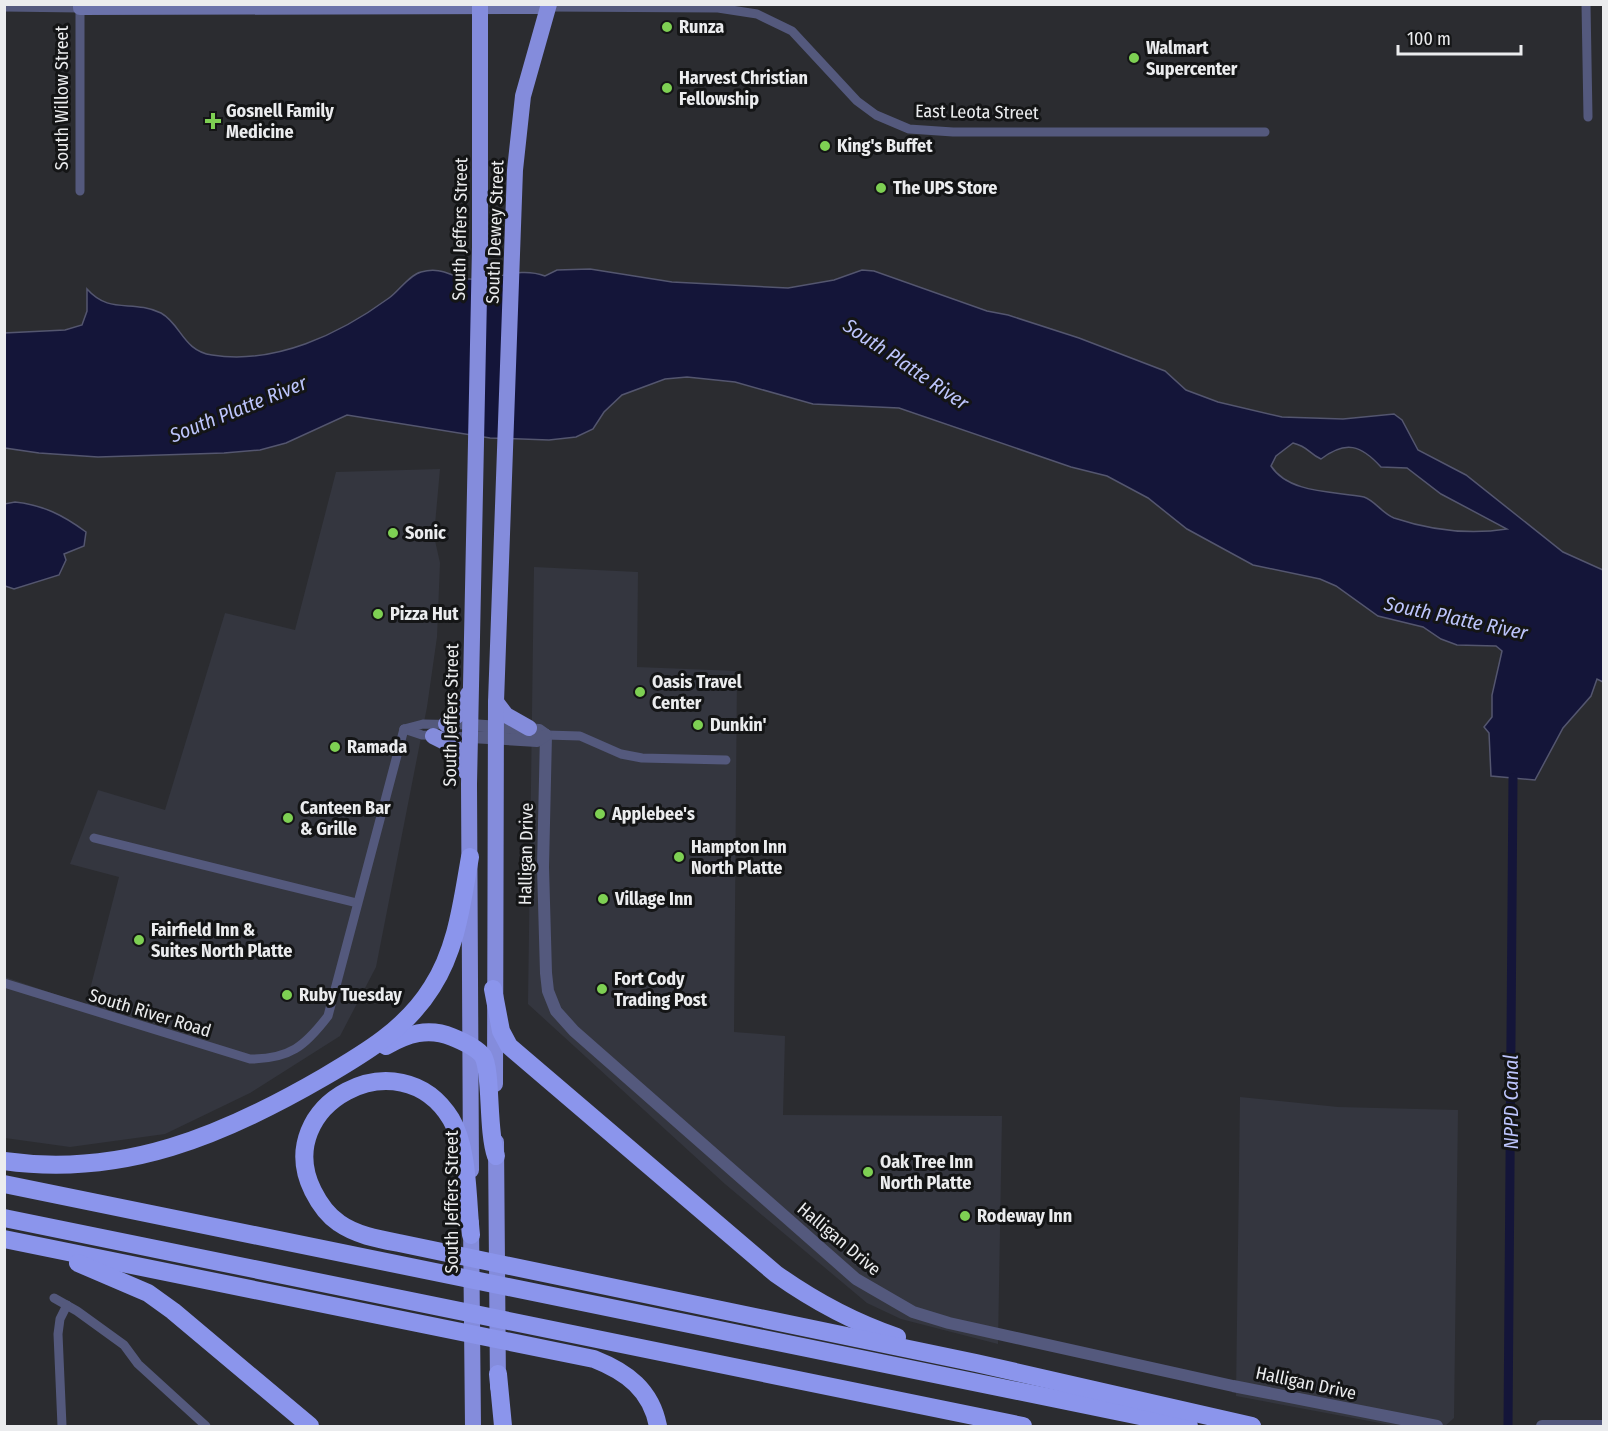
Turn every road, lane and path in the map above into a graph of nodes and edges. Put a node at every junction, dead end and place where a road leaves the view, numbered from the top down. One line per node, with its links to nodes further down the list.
1 (1586, 4): 6 (street)
2 (80, 6): 3 (main road, East Leota Street); 5 (street); 8 (street, South Willow Street)
3 (480, 6): 4 (main road, East Leota Street); 9 (highway, South Jeffers Street)
4 (549, 6): 7 (street, East Leota Street); 10 (highway, South Dewey Street)
5 (4, 7)
6 (1588, 117)
7 (1265, 132)
8 (80, 192)
9 (472, 678): 11 (highway); 14 (highway, South Jeffers Street)
10 (496, 702): 12 (highway); 15 (highway)
11 (446, 724): 13 (street); 14 (street)
12 (529, 728): 15 (street); 16 (street)
13 (404, 729): 17 (street); 22 (street)
14 (471, 731): 15 (street); 17 (street); 19 (highway, South Jeffers Street)
15 (496, 734): 16 (street); 24 (highway)
16 (546, 735): 18 (street); 47 (street, Halligan Drive)
17 (433, 736): 19 (highway)
18 (726, 760)
19 (469, 783): 21 (highway, South Jeffers Street)
20 (94, 838): 22 (street)
21 (470, 857): 25 (highway, South Jeffers Street); 26 (highway)
22 (357, 903): 23 (street, South River Road)
23 (4, 983)
24 (494, 989): 27 (highway); 35 (highway)
25 (470, 1046): 26 (highway); 27 (highway); 31 (highway, South Jeffers Street)
26 (291, 1096): 28 (highway)
27 (496, 1156): 36 (highway)
28 (4, 1161)
29 (4, 1184): 45 (highway)
30 (4, 1218): 44 (highway)
31 (471, 1235): 35 (highway); 40 (highway, South Jeffers Street)
32 (4, 1240): 39 (highway); 43 (highway)
33 (54, 1298): 34 (street)
34 (67, 1305): 37 (street); 38 (street)
35 (976, 1363): 46 (highway)
36 (498, 1374): 41 (highway); 42 (highway)
37 (62, 1426)
38 (206, 1426)
39 (310, 1426)
40 (473, 1426)
41 (498, 1426)
42 (503, 1426)
43 (658, 1426)
44 (1023, 1426)
45 (1188, 1426)
46 (1252, 1426)
47 (1437, 1426)
48 (1542, 1426): 49 (street)
49 (1604, 1426)

